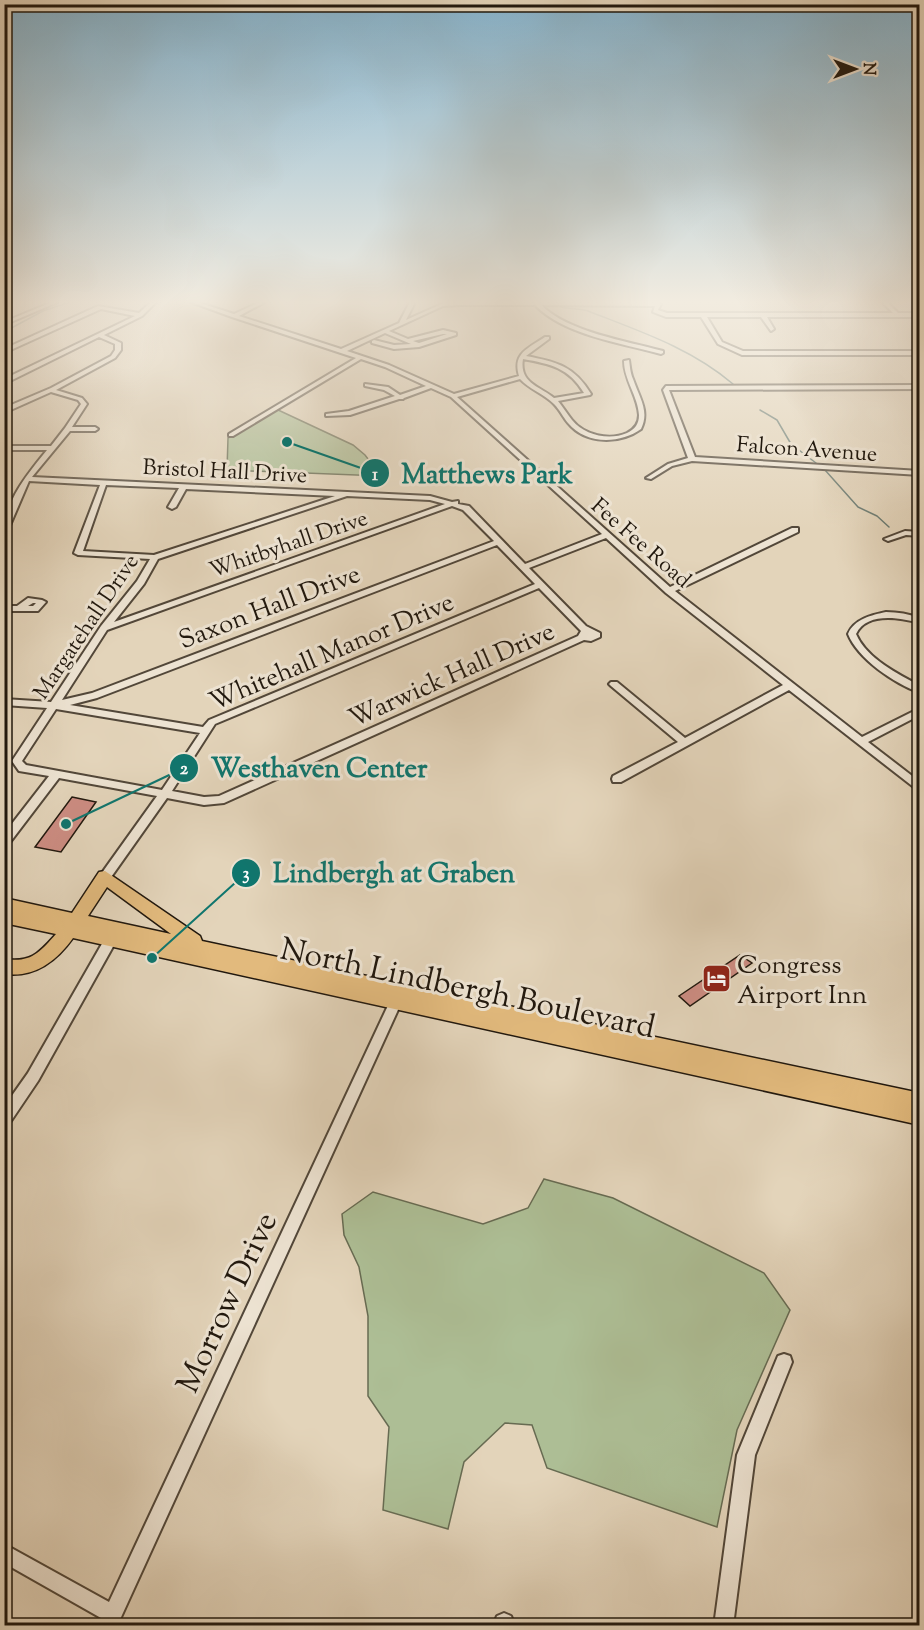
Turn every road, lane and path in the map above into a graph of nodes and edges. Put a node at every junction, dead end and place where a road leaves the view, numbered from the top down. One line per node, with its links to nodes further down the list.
1 (73, 378): 10 (street)
2 (326, 378): 18 (street)
3 (413, 378): 8 (street, Fee Fee Road)
4 (522, 378): 11 (street); 13 (street)
5 (577, 378): 13 (street)
6 (629, 378): 13 (street)
7 (367, 385): 12 (street)
8 (433, 386): 11 (street, Fee Fee Road); 12 (street)
9 (920, 387): 21 (street)
10 (50, 390): 14 (street); 16 (street)
11 (455, 397): 37 (street, Fee Fee Road)
12 (401, 398): 15 (street)
13 (554, 400)
14 (4, 411)
15 (328, 416)
16 (68, 429): 17 (street); 20 (street)
17 (95, 429)
18 (231, 435)
19 (4, 448): 20 (street)
20 (52, 448): 23 (street)
21 (692, 459): 22 (street, Falcon Avenue); 24 (street)
22 (920, 473)
23 (27, 478): 25 (street, Bristol Hall Drive); 34 (street)
24 (650, 478)
25 (104, 482): 26 (street, Bristol Hall Drive); 40 (street)
26 (184, 486): 27 (street, Bristol Hall Drive); 31 (street)
27 (314, 492): 28 (street, Bristol Hall Drive); 32 (street)
28 (347, 494): 29 (street, Bristol Hall Drive); 32 (street, Margatehall Drive)
29 (430, 498): 30 (street, Bristol Hall Drive); 33 (street)
30 (455, 503): 33 (street, Whitbyhall Drive); 39 (street, Bristol Hall Drive)
31 (172, 507)
32 (307, 508): 40 (street, Margatehall Drive)
33 (424, 514): 47 (street, Whitbyhall Drive)
34 (4, 530)
35 (795, 530): 43 (street)
36 (920, 534): 38 (street)
37 (606, 535): 41 (street); 43 (street, Fee Fee Road)
38 (888, 539)
39 (497, 542): 41 (street, Bristol Hall Drive); 55 (street, Saxon Hall Drive)
40 (155, 557): 46 (street, Margatehall Drive)
41 (523, 568): 42 (street, Bristol Hall Drive)
42 (539, 585): 50 (street, Bristol Hall Drive); 57 (street, Whitehall Manor Drive)
43 (669, 591): 52 (street, Fee Fee Road)
44 (4, 608): 45 (street)
45 (20, 608)
46 (118, 608): 47 (street); 49 (street, Margatehall Drive)
47 (132, 618): 49 (street, Whitbyhall Drive)
48 (920, 621): 53 (street)
49 (104, 628): 55 (street, Margatehall Drive)
50 (584, 633): 64 (street, Warwick Hall Drive)
51 (614, 684): 58 (street)
52 (789, 686): 58 (street); 59 (street, Fee Fee Road)
53 (920, 690)
54 (4, 702): 55 (street)
55 (54, 705): 57 (street); 60 (street, Margatehall Drive)
56 (920, 711): 59 (street)
57 (205, 731): 64 (street, Whitehall Manor Drive)
58 (684, 742): 62 (street)
59 (861, 742): 63 (street, Fee Fee Road)
60 (17, 764): 61 (street, Warwick Hall Drive)
61 (56, 774): 64 (street, Warwick Hall Drive); 65 (street)
62 (617, 779)
63 (920, 788)
64 (164, 795): 66 (street, Whitehall Manor Drive)
65 (4, 842)
66 (105, 877): 69 (highway); 71 (highway)
67 (4, 905): 69 (highway, North Lindbergh Boulevard)
68 (4, 916): 69 (highway, North Lindbergh Boulevard)
69 (71, 925): 70 (highway, North Lindbergh Boulevard); 71 (highway, North Lindbergh Boulevard); 72 (highway)
70 (111, 939): 73 (highway, North Lindbergh Boulevard); 75 (street)
71 (206, 948): 74 (highway, North Lindbergh Boulevard)
72 (4, 966)
73 (396, 1001): 76 (highway, North Lindbergh Boulevard); 79 (street, Morrow Drive)
74 (920, 1103)
75 (7, 1113)
76 (920, 1116)
77 (784, 1362): 80 (street)
78 (4, 1553): 79 (street)
79 (109, 1620)
80 (723, 1626)

